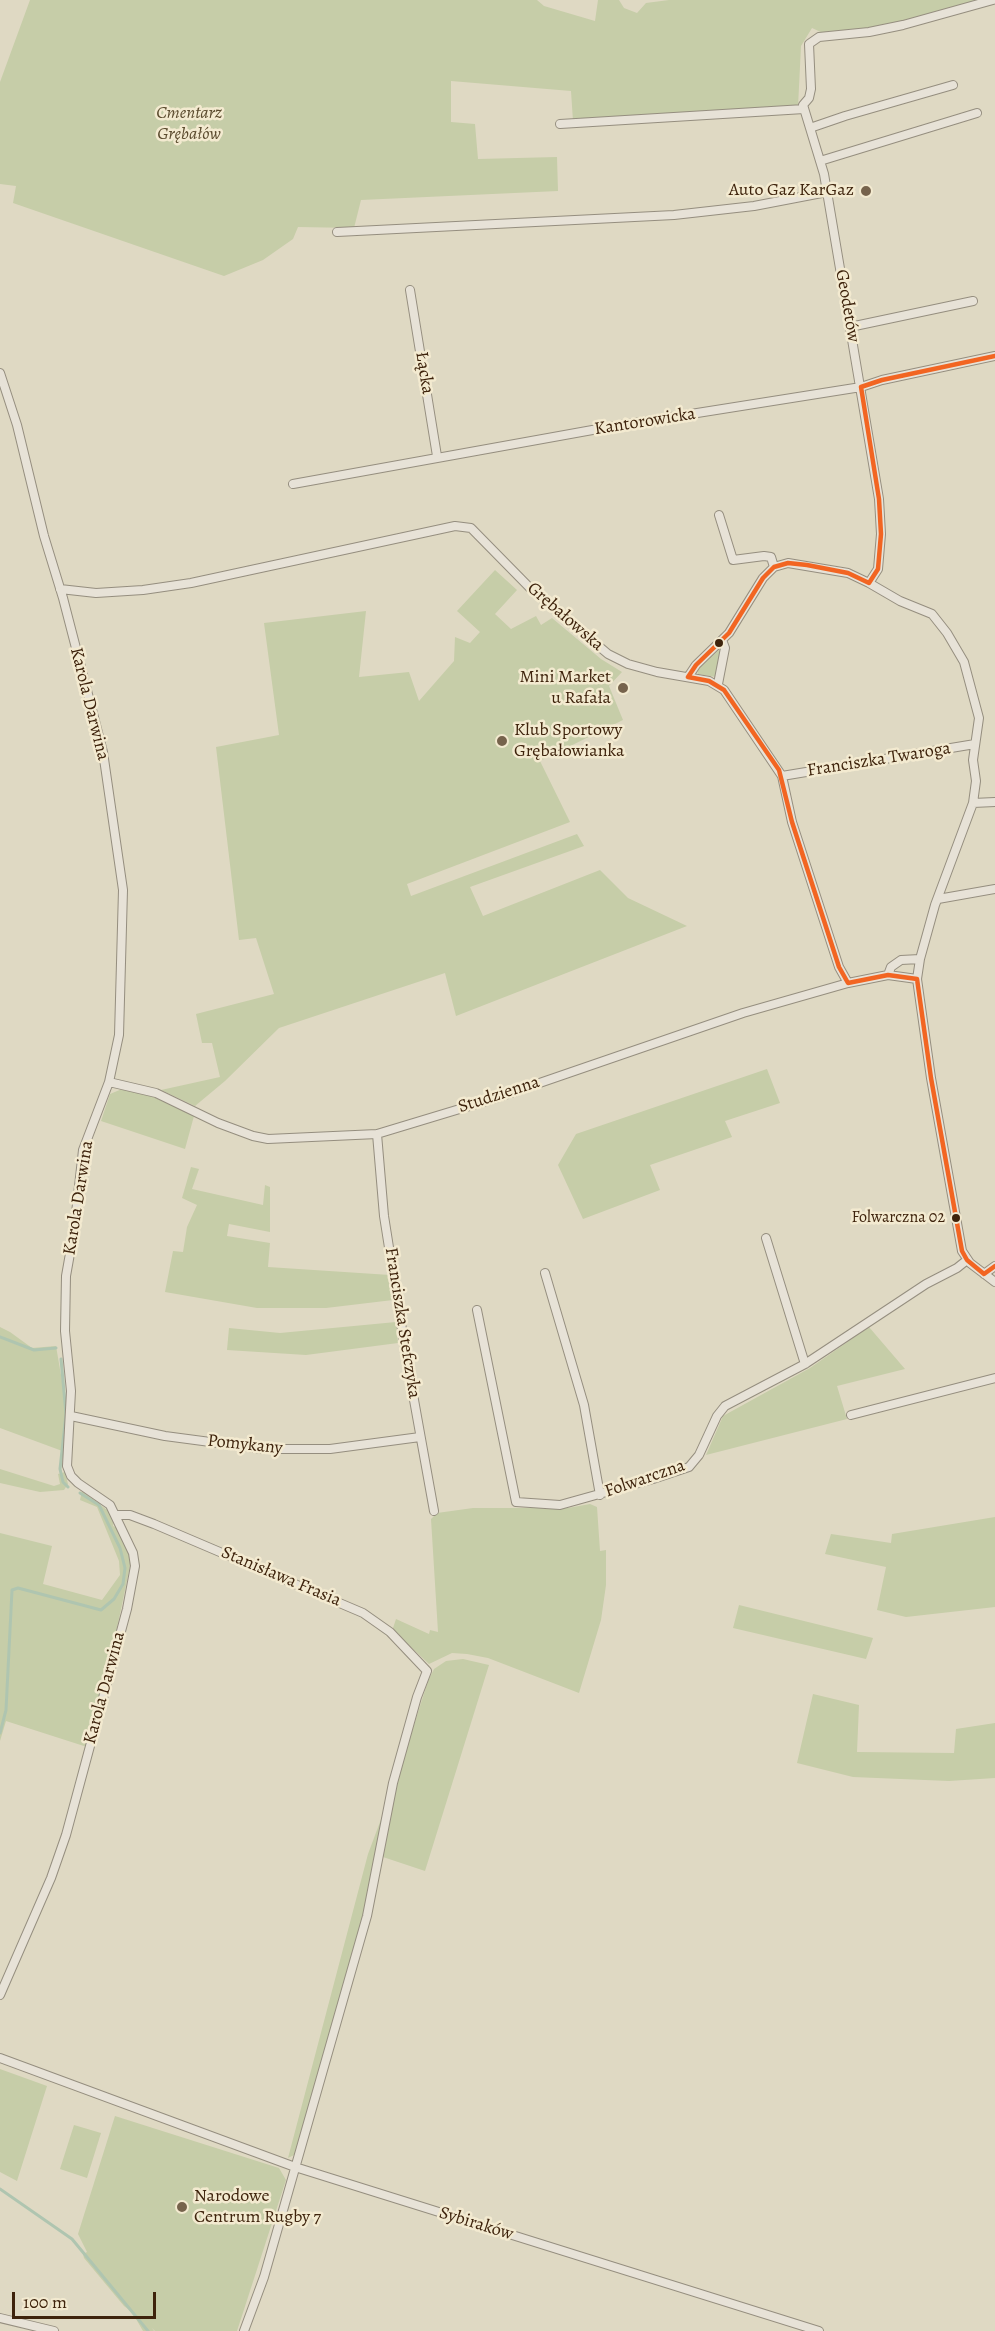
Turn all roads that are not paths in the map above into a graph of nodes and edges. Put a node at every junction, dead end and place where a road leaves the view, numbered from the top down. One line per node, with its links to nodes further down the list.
1 (993, 0): 3 (street)
2 (953, 85): 6 (street)
3 (804, 109): 5 (street); 6 (street, Geodetów)
4 (977, 113): 7 (street)
5 (560, 124)
6 (810, 128): 7 (street, Geodetów)
7 (820, 161): 8 (street, Geodetów)
8 (827, 192): 9 (street); 12 (street, Geodetów)
9 (337, 232)
10 (410, 290): 16 (street, Łącka)
11 (974, 301): 12 (street)
12 (850, 327): 15 (street, Geodetów)
13 (995, 356): 15 (street, Kantorowicka)
14 (0, 373): 21 (street, Karola Darwina)
15 (861, 387): 16 (street, Kantorowicka); 20 (street, Geodetów)
16 (437, 456): 17 (street, Kantorowicka)
17 (293, 484)
18 (719, 515): 19 (street)
19 (774, 567): 20 (street); 22 (street)
20 (869, 583): 25 (street)
21 (60, 589): 23 (street, Grębałowska); 35 (street, Karola Darwina)
22 (722, 640): 23 (street); 24 (street)
23 (687, 677): 24 (street, Grębałowska)
24 (718, 684): 26 (street)
25 (975, 744): 26 (street, Franciszka Twaroga); 28 (street)
26 (782, 776): 34 (street)
27 (995, 802): 28 (street)
28 (973, 803): 30 (street)
29 (995, 889): 30 (street)
30 (938, 898): 31 (street)
31 (920, 959): 32 (street, Studzienna); 33 (street)
32 (888, 975): 33 (street, Studzienna); 34 (street, Studzienna)
33 (917, 979): 38 (street)
34 (848, 983): 36 (street, Studzienna)
35 (109, 1082): 36 (street, Studzienna); 47 (street, Karola Darwina)
36 (377, 1134): 48 (street, Franciszka Stefczyka)
37 (766, 1238): 44 (street)
38 (967, 1260): 41 (street); 44 (street, Folwarczna)
39 (995, 1266): 41 (street)
40 (545, 1273): 49 (street)
41 (984, 1274): 42 (street)
42 (995, 1282)
43 (477, 1311): 49 (street, Folwarczna)
44 (805, 1364): 49 (street, Folwarczna)
45 (995, 1378): 46 (street)
46 (851, 1415)
47 (71, 1416): 48 (street, Pomykany); 51 (street, Karola Darwina)
48 (420, 1437): 50 (street, Franciszka Stefczyka)
49 (600, 1495)
50 (434, 1511)
51 (116, 1515): 52 (street, Karola Darwina); 54 (street, Stanisława Frasia)
52 (0, 1995)
53 (0, 2058): 54 (street, Sybiraków)
54 (295, 2167): 57 (street); 58 (street, Sybiraków)
55 (0, 2318): 56 (street)
56 (54, 2331)
57 (244, 2331)
58 (819, 2331)

